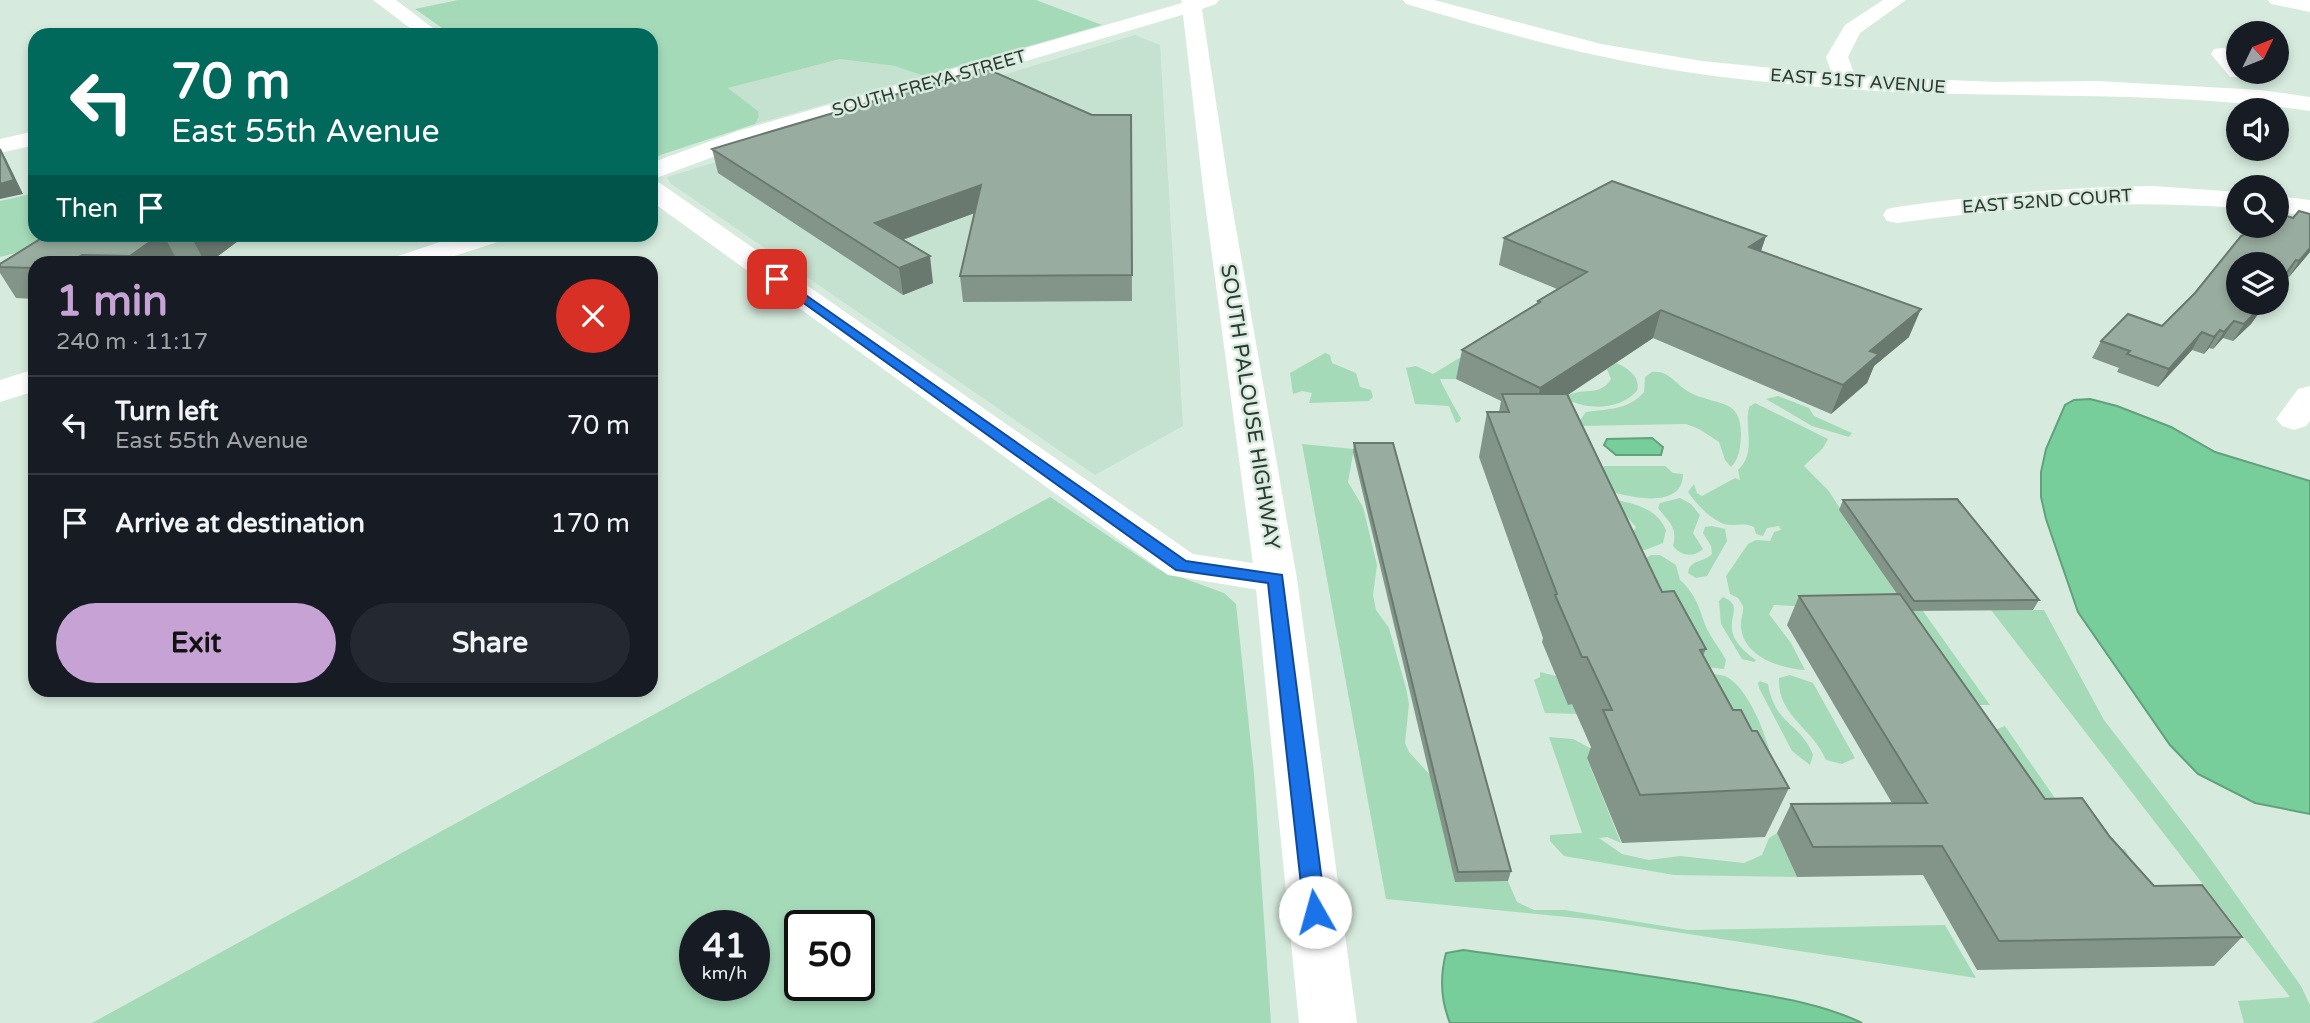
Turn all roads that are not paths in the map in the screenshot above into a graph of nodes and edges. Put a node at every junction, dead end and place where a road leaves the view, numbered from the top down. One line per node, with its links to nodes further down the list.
1 (383, 0): 7 (street)
2 (1413, 0): 10 (street, EAST 51ST AVENUE)
3 (1896, 0): 10 (street)
4 (2278, 0): 6 (street)
5 (1197, 2): 16 (street, SOUTH FREYA STREET); 26 (street, SOUTH PALOUSE HIGHWAY)
6 (2310, 6)
7 (422, 28)
8 (2222, 54): 9 (street)
9 (2226, 58)
10 (1846, 82): 12 (street, EAST 51ST AVENUE)
11 (2249, 84): 12 (street)
12 (2261, 97): 13 (street, EAST 51ST AVENUE)
13 (2310, 104)
14 (28, 140): 15 (street)
15 (0, 146)
16 (658, 169)
17 (658, 194): 26 (street)
18 (2226, 198): 21 (street, EAST 52ND COURT)
19 (2289, 205): 20 (street)
20 (2310, 208)
21 (1898, 215)
22 (469, 242): 23 (street)
23 (426, 256)
24 (28, 382): 25 (street)
25 (0, 392)
26 (1276, 579): 27 (street, SOUTH PALOUSE HIGHWAY)
27 (1328, 1023)

